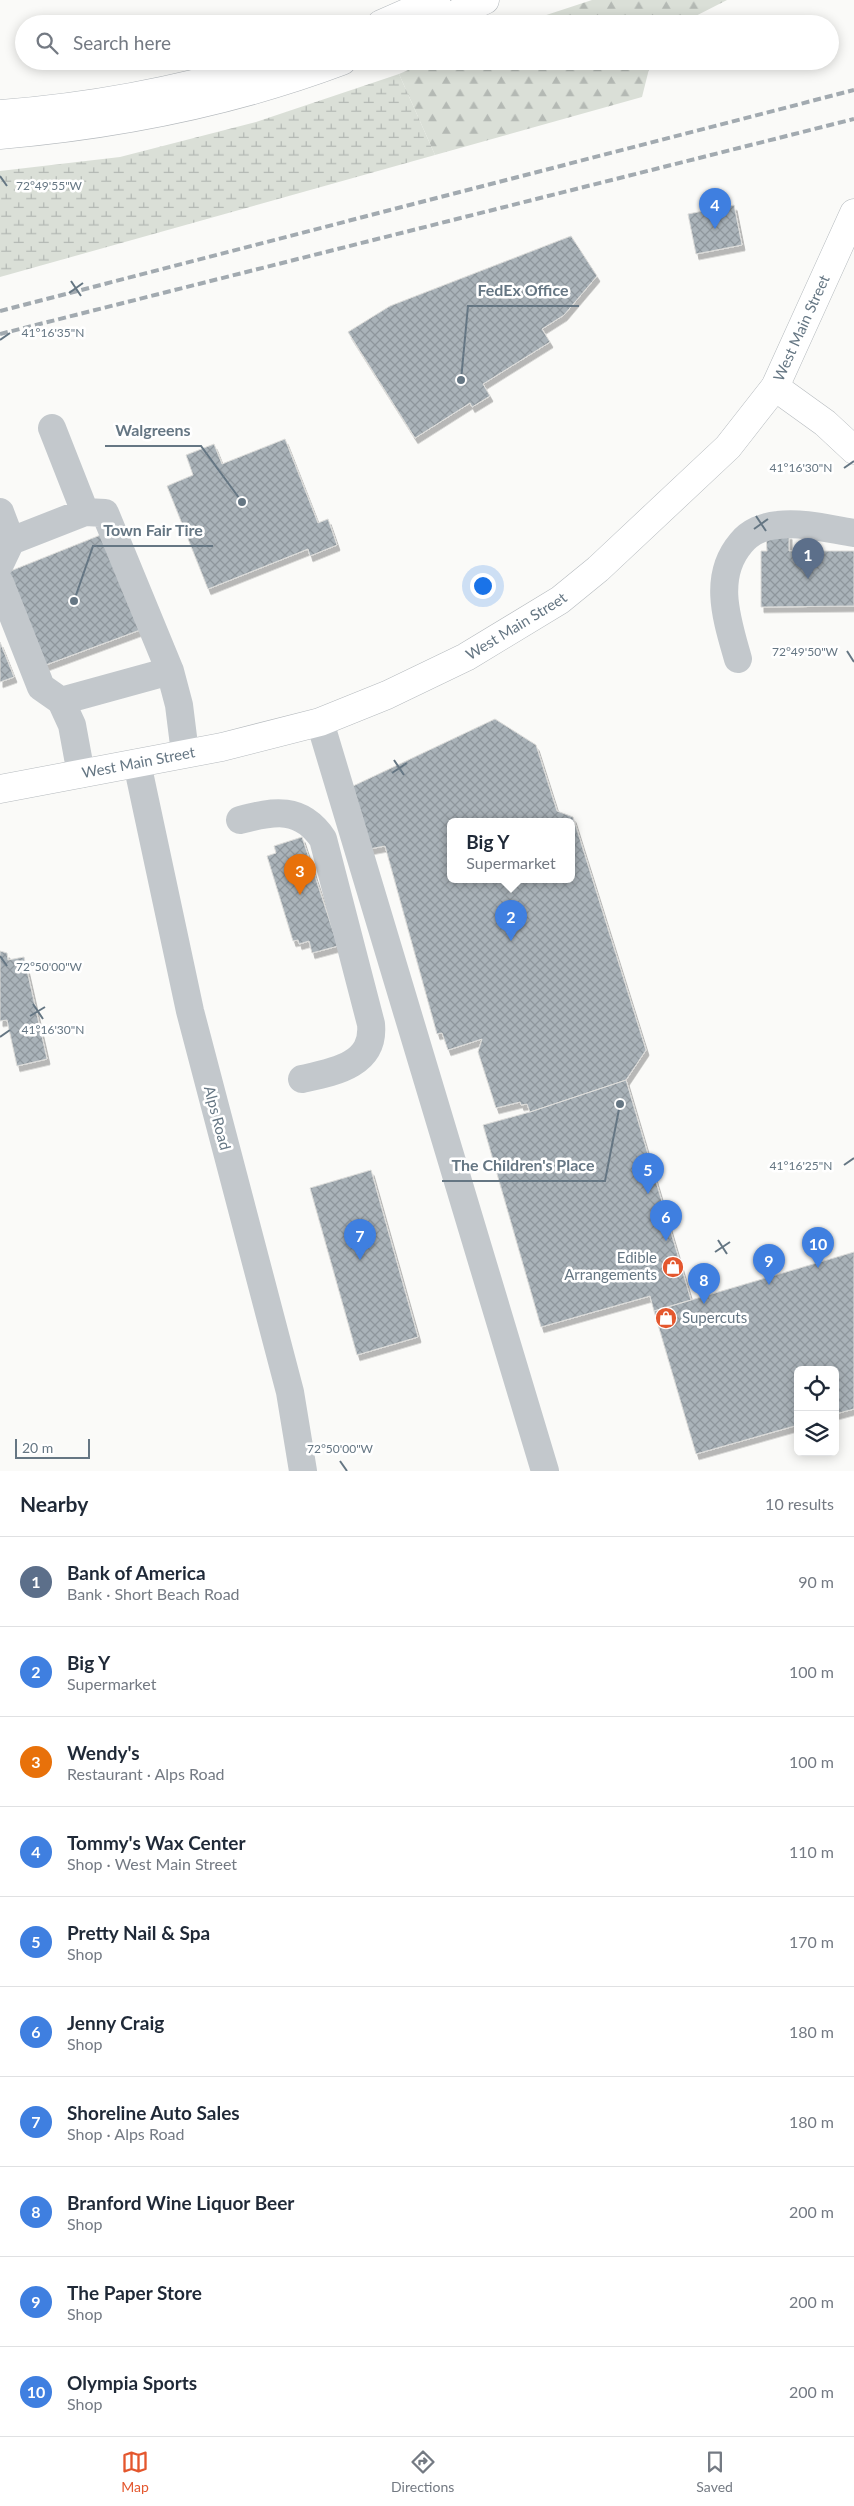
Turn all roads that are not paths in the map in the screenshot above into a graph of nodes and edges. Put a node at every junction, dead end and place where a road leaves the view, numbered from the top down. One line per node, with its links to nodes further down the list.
1 (436, 0): 3 (main road)
2 (485, 0): 4 (main road)
3 (402, 15)
4 (453, 15)
5 (240, 70): 7 (main road)
6 (316, 70): 8 (main road)
7 (0, 114)
8 (0, 135)
9 (854, 214): 10 (main road, West Main Street)
10 (775, 388): 12 (main road); 21 (main road, West Main Street)
11 (52, 428): 14 (street)
12 (854, 450)
13 (0, 512): 16 (street)
14 (85, 512): 16 (street); 19 (street)
15 (854, 533): 18 (street)
16 (6, 552)
17 (0, 583): 20 (street)
18 (738, 659)
19 (170, 671): 20 (street); 22 (street)
20 (61, 701): 24 (street)
21 (320, 722): 22 (main road, West Main Street); 29 (street)
22 (185, 753): 23 (main road, West Main Street)
23 (137, 763): 24 (main road, West Main Street); 28 (street, Alps Road)
24 (81, 774): 25 (main road, West Main Street)
25 (0, 789)
26 (240, 820): 27 (street)
27 (302, 1079)
28 (303, 1471)
29 (546, 1471)

